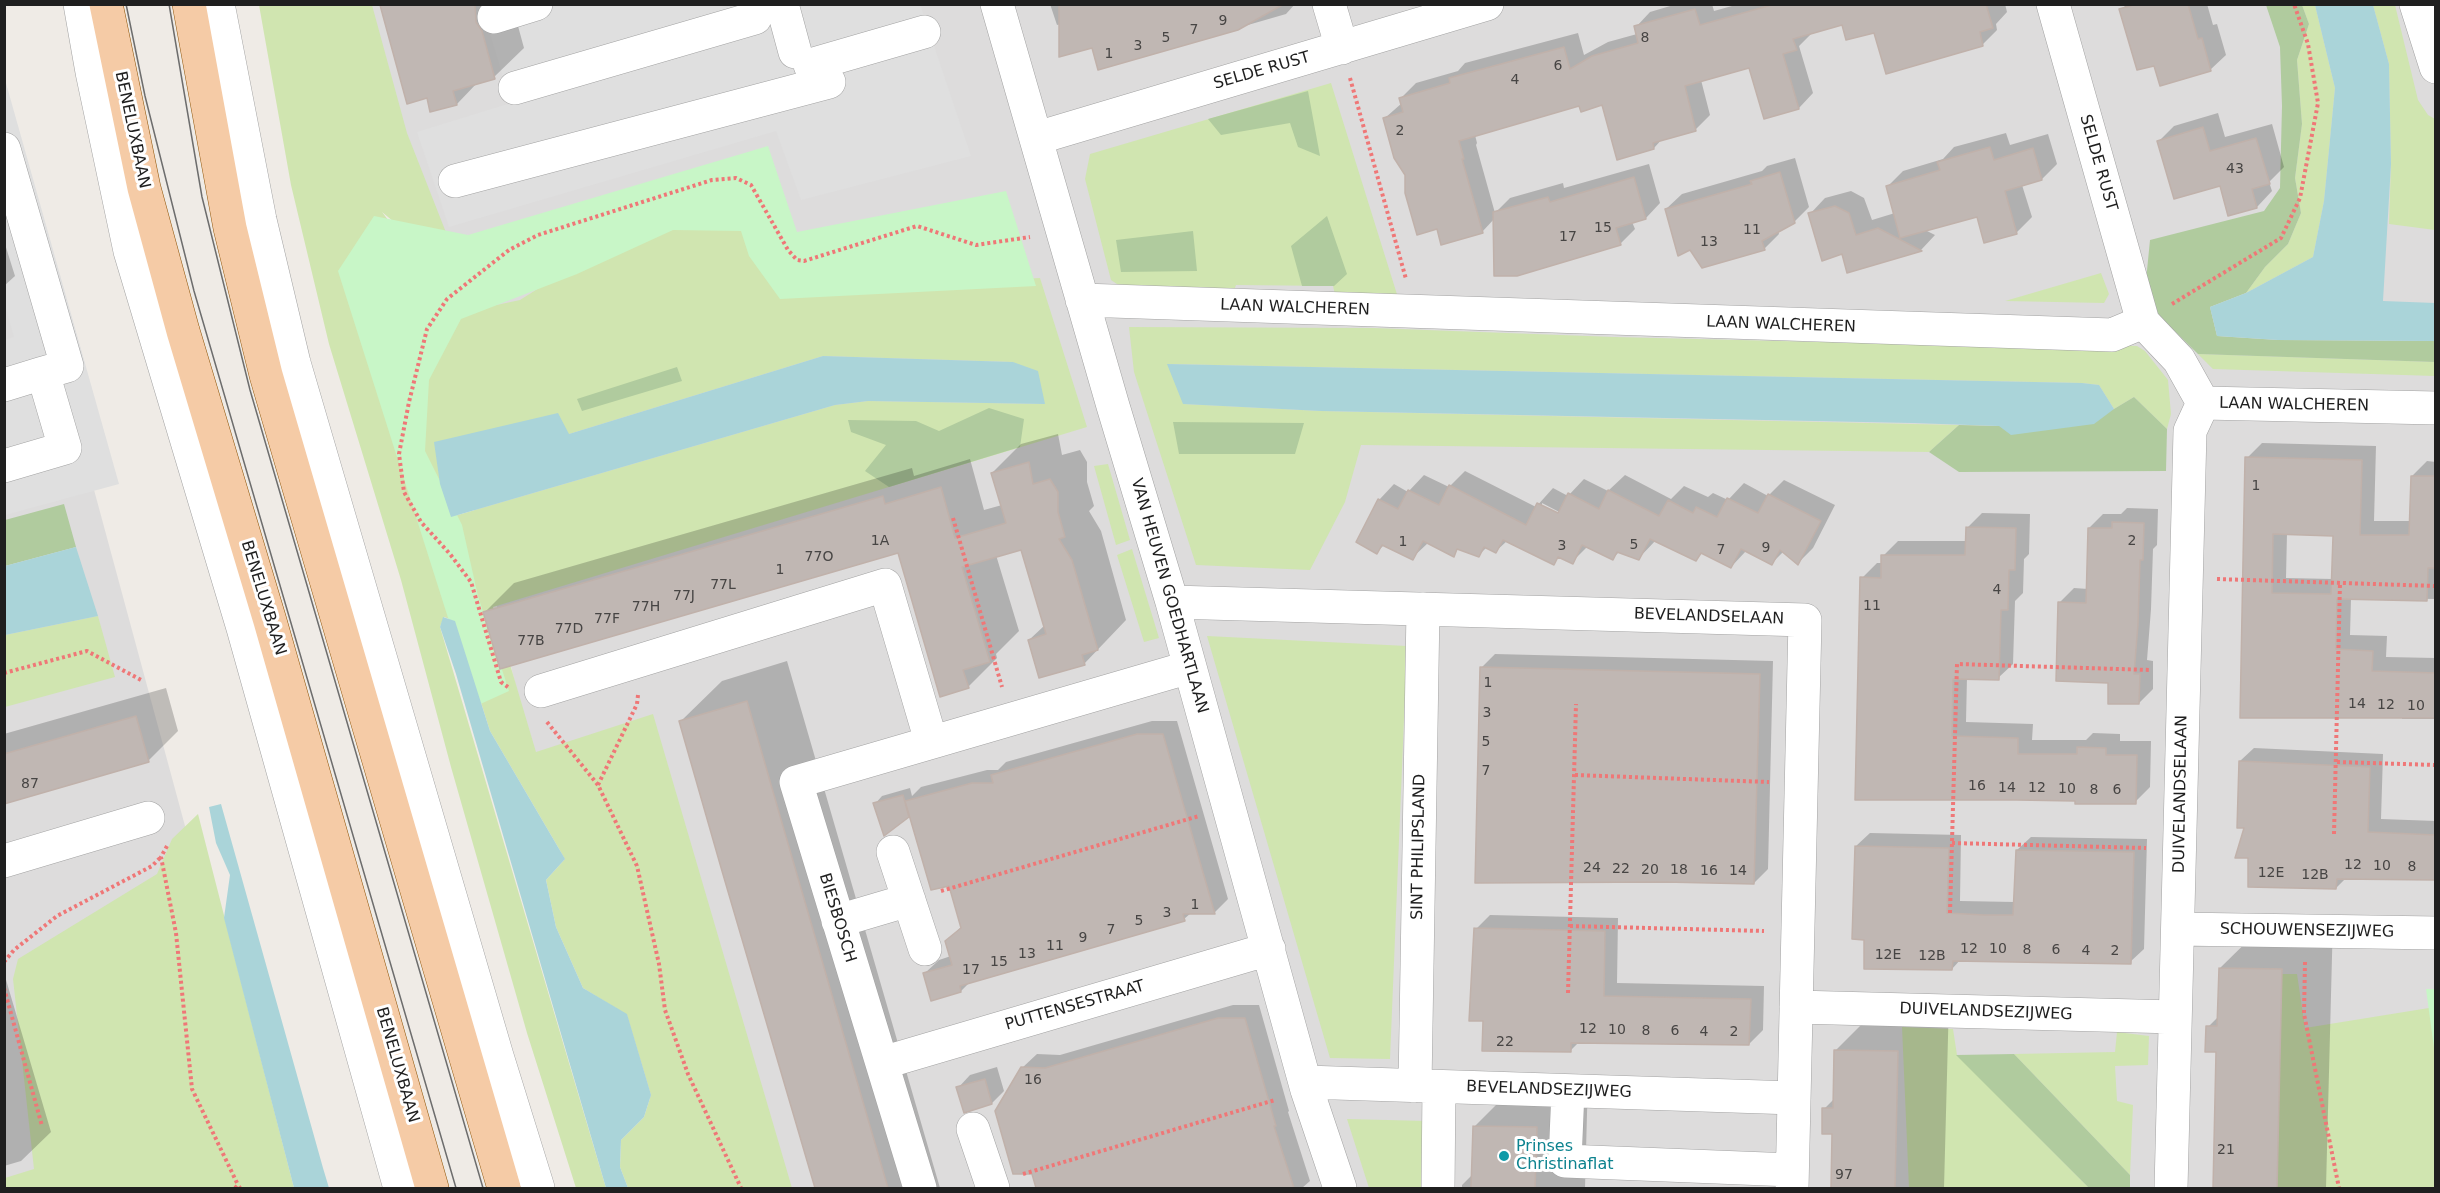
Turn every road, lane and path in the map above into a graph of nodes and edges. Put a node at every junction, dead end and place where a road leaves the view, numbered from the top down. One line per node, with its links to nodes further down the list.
1 (80, 4): 46 (street, BENELUXBAAN)
2 (106, 4): 46 (main road, BENELUXBAAN)
3 (189, 4): 45 (main road)
4 (218, 4): 45 (street)
5 (536, 4): 13 (street)
6 (997, 4): 19 (street, VAN HEUVEN GOEDHARTLAAN)
7 (1329, 4): 15 (street)
8 (1487, 4): 15 (street, SELDE RUST)
9 (2053, 4): 25 (street, SELDE RUST)
10 (2294, 4): 25 (path)
11 (2416, 4): 17 (street)
12 (768, 11): 16 (street); 18 (street)
13 (494, 16)
14 (924, 32): 16 (street)
15 (1342, 48): 19 (street, SELDE RUST); 24 (path)
16 (811, 66): 21 (street)
17 (2436, 67)
18 (515, 88)
19 (1037, 138): 22 (street, VAN HEUVEN GOEDHARTLAAN)
20 (4, 149): 26 (street)
21 (455, 181)
22 (1063, 231): 23 (street, VAN HEUVEN GOEDHARTLAAN); 42 (path)
23 (1082, 300): 24 (street, LAAN WALCHEREN); 35 (street, VAN HEUVEN GOEDHARTLAAN)
24 (1415, 312): 25 (street, LAAN WALCHEREN)
25 (2143, 322): 28 (street, LAAN WALCHEREN)
26 (43, 373): 27 (street); 30 (street)
27 (4, 385)
28 (2203, 403): 29 (street, LAAN WALCHEREN); 32 (street, DUIVELANDSELAAN)
29 (2436, 408)
30 (4, 466)
31 (953, 518): 44 (path)
32 (2187, 578): 33 (path); 39 (street, DUIVELANDSELAAN)
33 (2340, 583): 34 (path); 48 (path)
34 (2436, 586)
35 (1172, 602): 36 (street, BEVELANDSELAAN); 38 (street, VAN HEUVEN GOEDHARTLAAN)
36 (1423, 609): 51 (street, BEVELANDSELAAN); 78 (street, SINT PHILIPSLAND)
37 (640, 660): 42 (street); 47 (street); 52 (path)
38 (1190, 667): 44 (street, BIESBOSCH); 53 (street, VAN HEUVEN GOEDHARTLAAN)
39 (2184, 671): 56 (path); 57 (street, DUIVELANDSELAAN)
40 (4, 673): 41 (path)
41 (143, 681)
42 (532, 694): 52 (path)
43 (1576, 704): 50 (path)
44 (1011, 717): 47 (street, BIESBOSCH)
45 (383, 718): 88 (main road); 89 (street)
46 (288, 735): 86 (street, BENELUXBAAN); 87 (main road, BENELUXBAAN)
47 (931, 741): 63 (street, BIESBOSCH)
48 (2337, 762): 49 (path); 55 (path)
49 (2436, 765)
50 (1575, 775): 51 (path); 64 (path)
51 (1801, 783): 67 (street, BEVELANDSELAAN)
52 (598, 785): 90 (path)
53 (1229, 808): 61 (path); 70 (street, VAN HEUVEN GOEDHARTLAAN)
54 (160, 827): 59 (path); 60 (street)
55 (2334, 834)
56 (1952, 843): 57 (path); 62 (path)
57 (2180, 849): 65 (street, DUIVELANDSELAAN)
58 (893, 852): 61 (street)
59 (161, 857): 71 (path); 84 (path)
60 (4, 861)
61 (909, 900): 63 (street); 69 (street)
62 (1950, 913)
63 (838, 921): 76 (street, BIESBOSCH)
64 (1570, 926): 67 (path); 73 (path)
65 (2178, 929): 66 (street, SCHOUWENSEZIJWEG); 75 (street, DUIVELANDSELAAN)
66 (2306, 931): 68 (street, SCHOUWENSEZIJWEG); 95 (path)
67 (1797, 932): 74 (street, BEVELANDSELAAN)
68 (2436, 933)
69 (925, 949)
70 (1269, 949): 76 (street, PUTTENSESTRAAT); 77 (street, VAN HEUVEN GOEDHARTLAAN)
71 (4, 962)
72 (4, 988): 81 (path)
73 (1568, 993)
74 (1796, 1007): 75 (street, DUIVELANDSEZIJWEG); 80 (street, BEVELANDSELAAN)
75 (2175, 1017): 94 (street, DUIVELANDSELAAN)
76 (882, 1063): 91 (street, BIESBOSCH)
77 (1306, 1086): 78 (street, BEVELANDSEZIJWEG); 85 (path); 92 (street, VAN HEUVEN GOEDHARTLAAN)
78 (1427, 1086): 79 (street, BEVELANDSEZIJWEG); 93 (street, SINT PHILIPSLAND)
79 (1568, 1091): 80 (street, BEVELANDSEZIJWEG); 83 (street, BEVELANDSELAAN)
80 (1794, 1098): 83 (street, BEVELANDSELAAN)
81 (42, 1126)
82 (973, 1129): 85 (street)
83 (1792, 1179)
84 (238, 1187)
85 (986, 1187)
86 (400, 1188)
87 (432, 1188)
88 (504, 1188)
89 (538, 1188)
90 (741, 1188)
91 (920, 1188)
92 (1340, 1188)
93 (1438, 1188)
94 (2171, 1188)
95 (2339, 1188)

